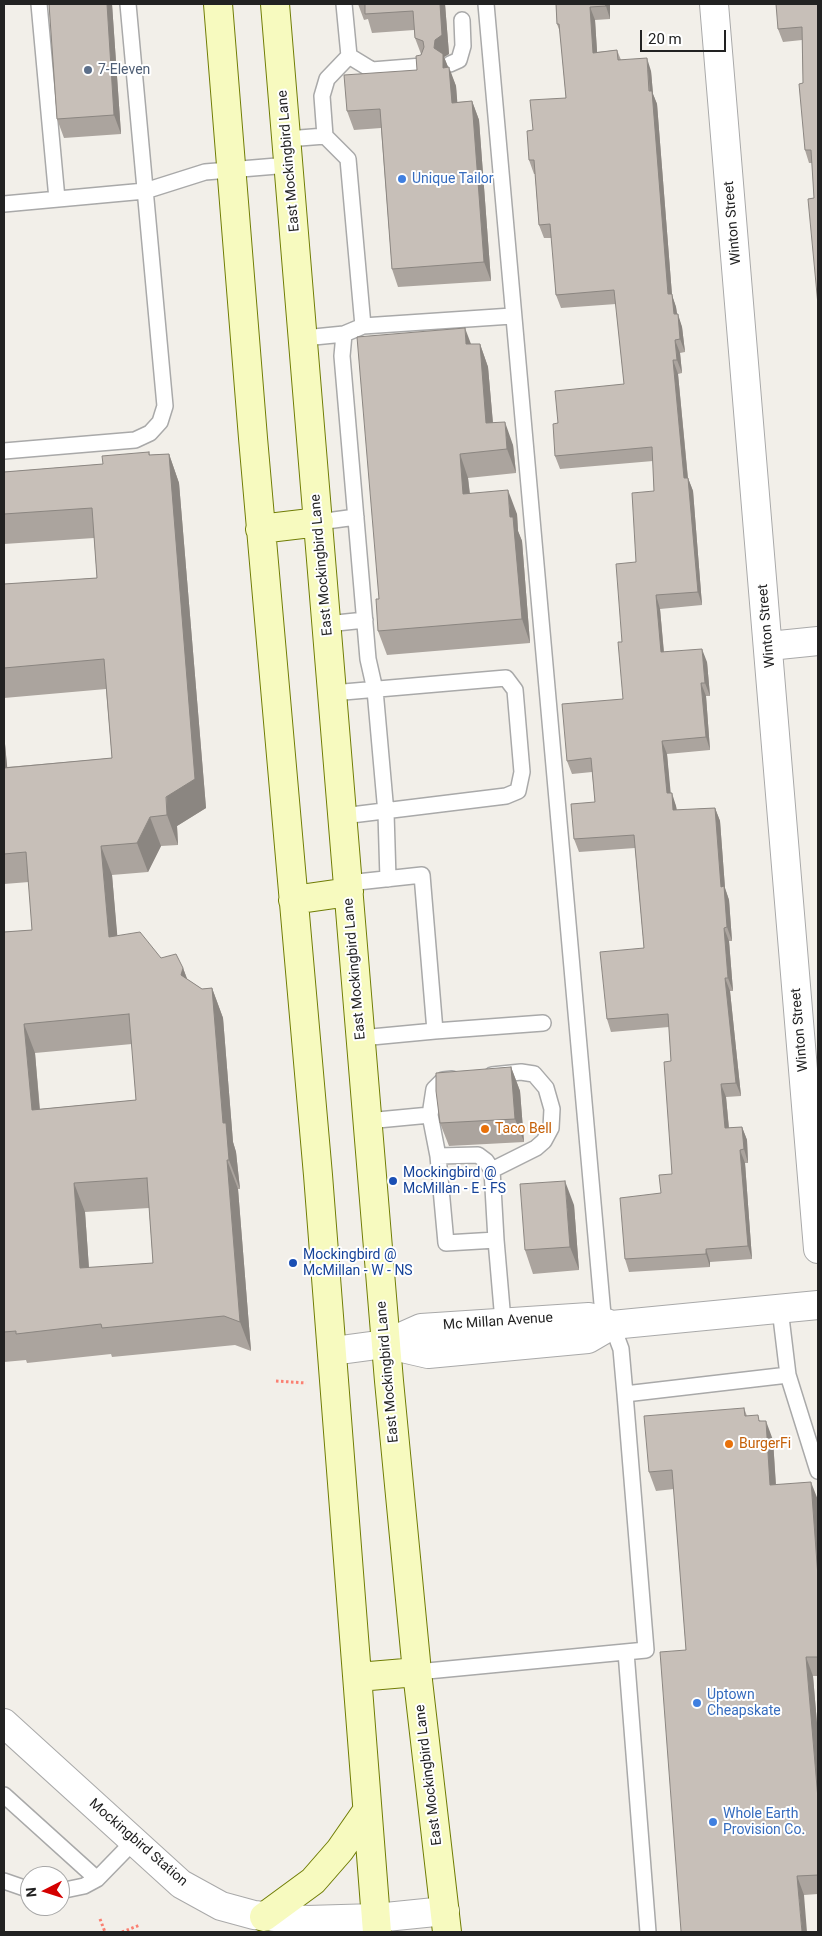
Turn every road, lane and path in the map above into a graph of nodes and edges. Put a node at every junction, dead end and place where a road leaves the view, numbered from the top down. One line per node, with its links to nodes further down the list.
1 (39, 4): 16 (lane)
2 (128, 4): 15 (lane)
3 (218, 4): 14 (main road)
4 (275, 4): 13 (main road, East Mockingbird Lane)
5 (344, 4): 9 (lane)
6 (486, 4): 18 (lane)
7 (714, 4): 29 (street, Winton Street)
8 (462, 20): 10 (lane)
9 (348, 56): 11 (lane); 12 (lane)
10 (450, 64)
11 (422, 66)
12 (325, 136): 13 (lane); 19 (lane)
13 (288, 152): 14 (lane); 21 (main road, East Mockingbird Lane)
14 (230, 170): 15 (lane); 25 (main road)
15 (145, 192): 16 (lane); 22 (lane)
16 (57, 199): 17 (lane)
17 (4, 204)
18 (512, 316): 19 (lane); 51 (lane)
19 (362, 326): 20 (lane)
20 (344, 334): 21 (lane); 23 (lane)
21 (304, 338): 24 (main road, East Mockingbird Lane)
22 (4, 451)
23 (356, 517): 24 (lane); 26 (lane)
24 (319, 522): 25 (main road); 27 (main road, East Mockingbird Lane)
25 (260, 529): 36 (main road)
26 (365, 620): 27 (lane); 30 (lane)
27 (327, 624): 31 (main road, East Mockingbird Lane)
28 (818, 641): 29 (street)
29 (769, 646): 47 (street, Winton Street)
30 (375, 690): 31 (lane); 32 (lane); 32 (lane)
31 (332, 694): 33 (main road, East Mockingbird Lane)
32 (386, 813): 33 (lane); 34 (lane)
33 (343, 816): 35 (main road, East Mockingbird Lane)
34 (388, 879): 35 (lane); 38 (lane)
35 (348, 888): 36 (main road); 39 (main road, East Mockingbird Lane)
36 (293, 900): 53 (main road)
37 (543, 1024): 38 (lane)
38 (435, 1031): 39 (lane)
39 (361, 1038): 43 (main road, East Mockingbird Lane)
40 (482, 1076): 45 (lane)
41 (462, 1078): 42 (lane)
42 (430, 1115): 43 (lane); 44 (lane)
43 (367, 1121): 52 (main road, East Mockingbird Lane)
44 (438, 1156): 45 (lane); 46 (lane)
45 (492, 1170): 46 (lane)
46 (496, 1240): 50 (lane)
47 (818, 1249)
48 (818, 1305): 49 (street, Mc Millan Avenue)
49 (780, 1309): 51 (street, Mc Millan Avenue); 54 (lane)
50 (503, 1321): 51 (street, Mc Millan Avenue); 52 (street, Mc Millan Avenue)
51 (607, 1325): 52 (street, Mc Millan Avenue); 57 (lane)
52 (386, 1344): 53 (street, Mc Millan Avenue); 60 (main road, East Mockingbird Lane)
53 (333, 1351): 61 (main road)
54 (788, 1375): 57 (lane); 58 (lane)
55 (276, 1381): 56 (path)
56 (307, 1383)
57 (625, 1394): 59 (lane)
58 (818, 1472)
59 (626, 1652): 60 (lane); 77 (lane)
60 (416, 1672): 61 (main road); 72 (main road, East Mockingbird Lane)
61 (358, 1677): 64 (main road)
62 (4, 1723): 65 (street, Mockingbird Station)
63 (4, 1795): 66 (lane)
64 (367, 1811): 71 (main road); 74 (main road)
65 (134, 1841): 66 (lane); 71 (street, Mockingbird Station)
66 (97, 1879): 69 (lane)
67 (4, 1881): 68 (lane)
68 (20, 1887)
69 (70, 1889)
70 (100, 1919): 75 (path)
71 (257, 1921): 74 (street, Mockingbird Station)
72 (446, 1922): 74 (street, Mockingbird Station)
73 (140, 1925): 76 (path)
74 (376, 1925)
75 (105, 1932)
76 (122, 1932)
77 (648, 1932)

